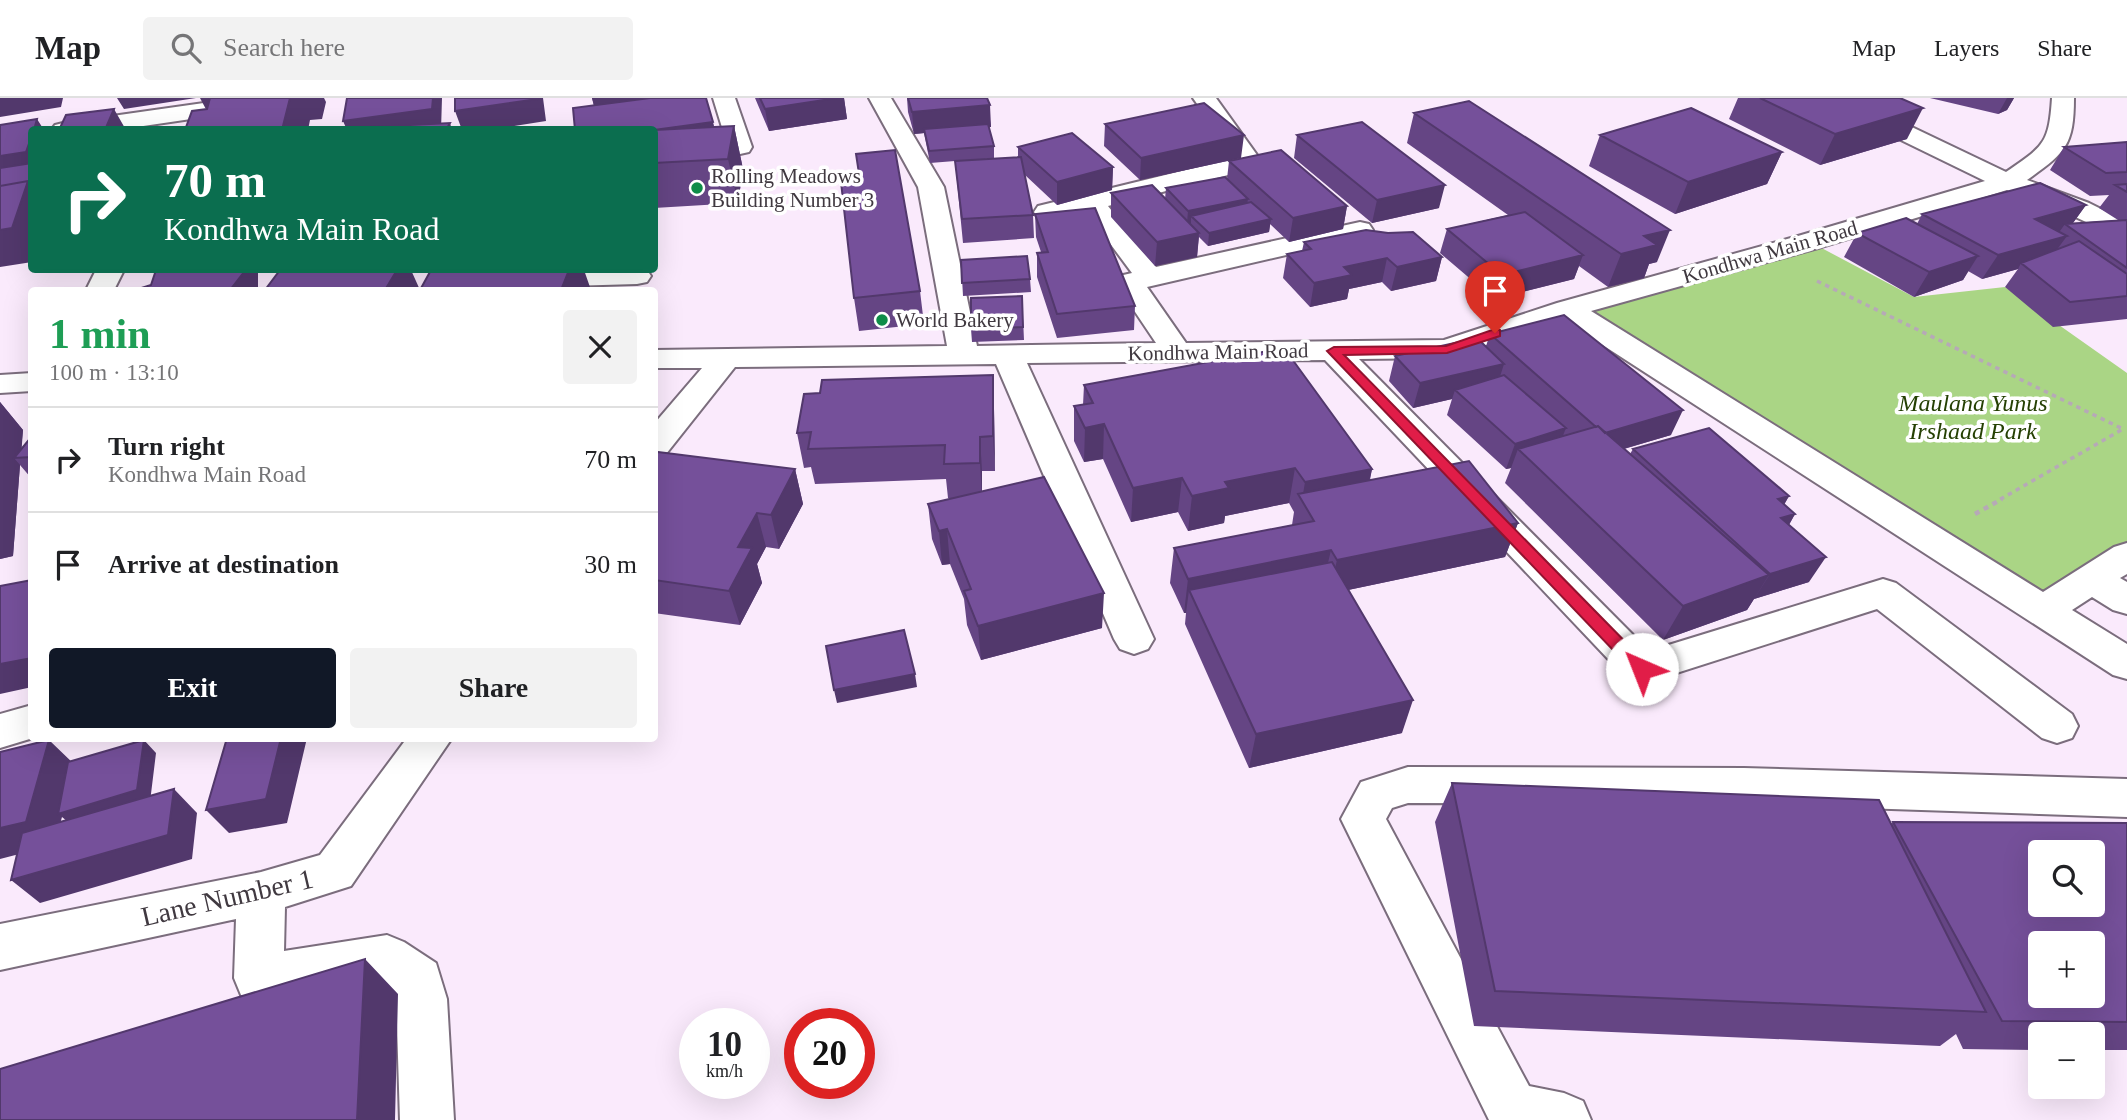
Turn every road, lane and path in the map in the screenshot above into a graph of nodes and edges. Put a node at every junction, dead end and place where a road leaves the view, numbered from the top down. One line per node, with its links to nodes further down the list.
1 (117, 98): 9 (street)
2 (287, 98): 8 (street)
3 (724, 98): 11 (street)
4 (880, 98): 24 (street)
5 (1205, 98): 13 (street)
6 (1833, 98): 12 (street)
7 (2063, 98): 12 (street, Kondhwa Main Road)
8 (193, 112): 9 (street)
9 (110, 123): 10 (street)
10 (90, 126)
11 (740, 147)
12 (2008, 182): 16 (street); 21 (street, Kondhwa Main Road)
13 (1092, 202): 14 (street); 17 (street)
14 (1047, 212)
15 (1360, 230): 17 (street)
16 (2127, 233)
17 (1149, 278): 23 (street)
18 (636, 279): 20 (street)
19 (1812, 279): 31 (path)
20 (504, 280)
21 (1567, 309): 22 (street, Kondhwa Main Road); 31 (street)
22 (1334, 351): 23 (street, Kondhwa Main Road); 39 (street)
23 (1178, 353): 25 (street, Kondhwa Main Road)
24 (964, 355): 25 (street, Kondhwa Main Road); 26 (street, Kondhwa Main Road)
25 (1008, 355): 36 (street)
26 (726, 358): 27 (street, Kondhwa Main Road); 30 (street)
27 (658, 359)
28 (28, 383): 29 (street)
29 (0, 384)
30 (658, 441)
31 (1932, 538): 35 (street)
32 (2127, 556): 33 (street)
33 (2092, 579): 34 (street); 35 (street)
34 (2127, 600)
35 (2044, 610): 37 (street)
36 (1134, 639)
37 (2127, 664)
38 (28, 723): 40 (street)
39 (2057, 726)
40 (0, 730)
41 (428, 742): 43 (street, Lane Number 1)
42 (2127, 798): 45 (street)
43 (261, 893): 44 (street, Lane Number 1); 46 (street)
44 (0, 947)
45 (1514, 1114): 47 (street)
46 (427, 1120)
47 (1564, 1120)

